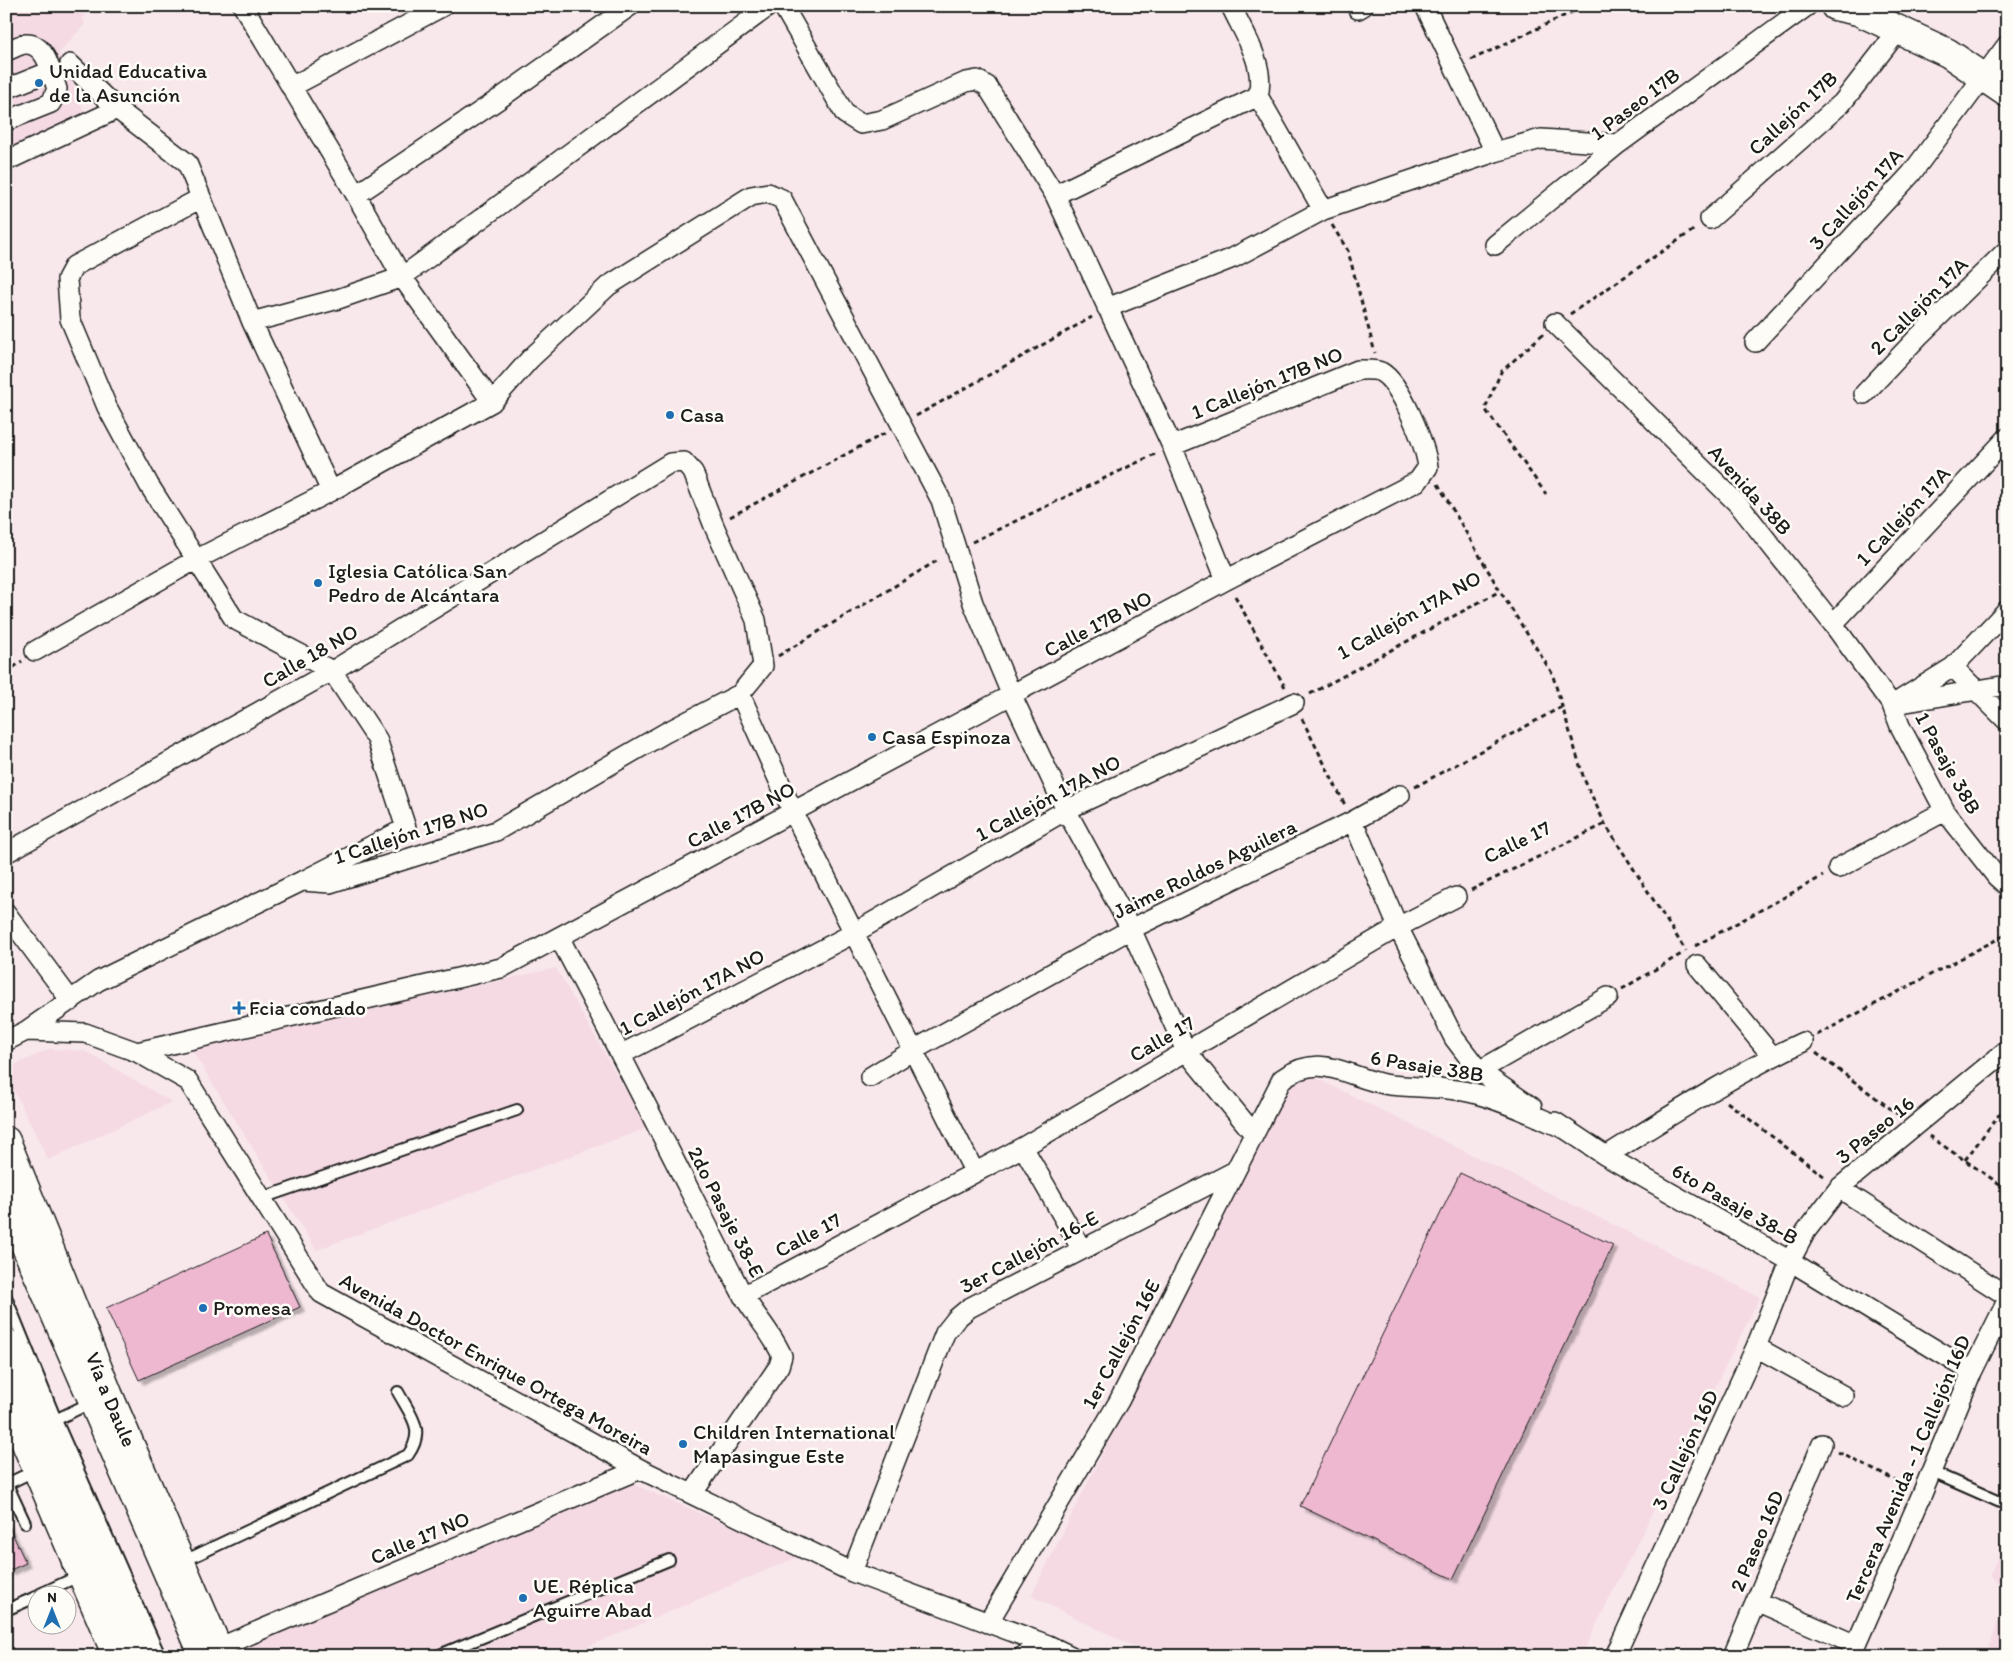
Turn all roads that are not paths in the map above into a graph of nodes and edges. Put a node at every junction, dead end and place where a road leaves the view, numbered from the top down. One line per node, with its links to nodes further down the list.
1 (243, 6): 16 (street)
2 (443, 6): 16 (street)
3 (630, 6): 25 (street)
4 (769, 6): 32 (street)
5 (783, 6): 26 (street)
6 (1231, 6): 19 (street)
7 (1426, 6): 23 (street)
8 (1807, 6): 22 (street, 1 Paseo 17B)
9 (1835, 6): 10 (main road)
10 (1898, 31): 15 (main road); 29 (street, Callejón 17B)
11 (2007, 45): 15 (street, 3 Callejón 17A)
12 (6, 51): 14 (street)
13 (70, 64): 20 (street)
14 (51, 71): 17 (street); 21 (street)
15 (1981, 78): 18 (main road); 36 (street, 3 Callejón 17A)
16 (291, 87): 25 (street)
17 (6, 89)
18 (2007, 93)
19 (1258, 96): 26 (street); 28 (street)
20 (117, 109): 24 (street); 27 (street)
21 (6, 121)
22 (1618, 144): 23 (street); 30 (street, 1 Paseo 17B)
23 (1495, 152): 28 (street)
24 (6, 161)
25 (356, 194): 32 (street)
26 (1055, 194): 33 (street)
27 (201, 198): 34 (street); 44 (street)
28 (1323, 210): 33 (street)
29 (1710, 219)
30 (1495, 245)
31 (2007, 250): 37 (street, 2 Callejón 17A)
32 (402, 277): 34 (street); 38 (street)
33 (1108, 308): 40 (street)
34 (252, 322): 43 (street)
35 (1556, 323): 47 (street, Avenida 38B)
36 (1755, 342)
37 (1864, 394)
38 (492, 402): 43 (street); 54 (street)
39 (2007, 438): 47 (street, 1 Callejón 17A)
40 (1172, 446): 42 (street, 1 Callejón 17B NO); 45 (street)
41 (684, 462): 50 (street, Calle 18 NO); 53 (street, 1 Callejón 17B NO)
42 (1428, 467): 45 (street, Calle 17B NO)
43 (331, 491): 44 (street)
44 (195, 560): 48 (street); 50 (street)
45 (1226, 580): 54 (street, Calle 17B NO)
46 (2007, 610): 49 (street)
47 (1833, 624): 56 (street, Avenida 38B)
48 (35, 651)
49 (1952, 667): 52 (street); 56 (street)
50 (332, 671): 63 (street, Calle 18 NO); 65 (street)
51 (2007, 685): 52 (street)
52 (1974, 691): 56 (street); 57 (street)
53 (740, 694): 61 (street); 65 (street, 1 Callejón 17B NO)
54 (1012, 696): 59 (street); 61 (street, Calle 17B NO)
55 (1294, 703): 59 (street, 1 Callejón 17A NO)
56 (1892, 705): 60 (street, 1 Pasaje 38B)
57 (2007, 721)
58 (1400, 795): 62 (street, Jaime Roldos Aguilera)
59 (1066, 810): 70 (street); 71 (street, 1 Callejón 17A NO)
60 (1944, 811): 64 (street); 66 (street, 1 Pasaje 38B)
61 (793, 812): 71 (street); 72 (street, Calle 17B NO)
62 (1353, 821): 69 (street, 6to Pasaje 38-B); 70 (street, Jaime Roldos Aguilera)
63 (6, 853)
64 (1838, 868)
65 (302, 881): 75 (street)
66 (2007, 886)
67 (1456, 897): 69 (street, Calle 17)
68 (6, 913): 75 (street)
69 (1398, 927): 81 (street, Calle 17); 85 (street, 6to Pasaje 38-B)
70 (1131, 930): 80 (street, Jaime Roldos Aguilera); 81 (street)
71 (854, 932): 80 (street); 83 (street, 1 Callejón 17A NO)
72 (560, 939): 82 (street, Calle 17B NO); 83 (street, 2do Pasaje 38-E)
73 (1692, 958): 84 (street)
74 (1608, 997): 85 (street)
75 (71, 1001): 76 (street)
76 (26, 1031): 77 (street); 82 (street)
77 (6, 1041)
78 (1802, 1042): 84 (street)
79 (2007, 1050): 96 (street, 3 Paseo 16)
80 (912, 1051): 86 (street, Jaime Roldos Aguilera); 94 (street)
81 (1186, 1051): 91 (street); 92 (street, Calle 17)
82 (137, 1052): 97 (street, Avenida Doctor Enrique Ortega Moreira)
83 (622, 1054): 103 (street, 2do Pasaje 38-E)
84 (1772, 1056): 93 (street)
85 (1479, 1071): 89 (street, 6to Pasaje 38-B)
86 (870, 1077)
87 (1282, 1079): 89 (street, 6 Pasaje 38B); 91 (street, 1er Callejón 16E)
88 (518, 1110): 97 (lane)
89 (1565, 1129): 93 (street, 6to Pasaje 38-B)
90 (8, 1130): 124 (main road, Vía a Daule)
91 (1254, 1134): 95 (street, 1er Callejón 16E)
92 (1023, 1147): 94 (street, Calle 17); 100 (street)
93 (1606, 1156): 101 (street, 6to Pasaje 38-B)
94 (974, 1171): 103 (street, Calle 17)
95 (1235, 1171): 100 (street, 3er Callejón 16-E); 131 (street, 1er Callejón 16E)
96 (1839, 1188): 101 (street, 3 Paseo 16); 104 (street)
97 (262, 1198): 115 (street, Avenida Doctor Enrique Ortega Moreira)
98 (6, 1201): 134 (main road, Vía a Daule)
99 (6, 1224): 112 (lane, Vía a Daule)
100 (1081, 1248): 126 (street, 3er Callejón 16-E)
101 (1790, 1261): 107 (street, 3 Callejón 16D); 108 (street, 6to Pasaje 38-B)
102 (6, 1296): 113 (lane)
103 (743, 1296): 119 (street, 2do Pasaje 38-E)
104 (2007, 1296)
105 (2007, 1301): 108 (street, Tercera Avenida - 1 Callejón 16D)
106 (6, 1344): 113 (main road)
107 (1756, 1347): 110 (street); 142 (street, 3 Callejón 16D)
108 (1972, 1372): 117 (street, Tercera Avenida - 1 Callejón 16D)
109 (398, 1392): 124 (lane)
110 (1844, 1396)
111 (6, 1398): 113 (main road)
112 (84, 1406): 113 (lane); 138 (lane, Vía a Daule)
113 (32, 1431): 116 (main road); 121 (main road); 137 (lane)
114 (1822, 1444): 129 (street, 2 Paseo 16D)
115 (640, 1469): 119 (street, Avenida Doctor Enrique Ortega Moreira); 134 (street, Calle 17 NO)
116 (37, 1470): 118 (lane); 125 (main road)
117 (1932, 1472): 120 (lane); 133 (street, Tercera Avenida - 1 Callejón 16D)
118 (7, 1482): 122 (lane)
119 (693, 1493): 126 (street, Avenida Doctor Enrique Ortega Moreira)
120 (2007, 1504)
121 (80, 1514): 125 (main road); 136 (main road)
122 (26, 1523)
123 (669, 1560): 139 (lane)
124 (181, 1563): 134 (main road, Vía a Daule)
125 (79, 1568): 127 (lane); 135 (main road)
126 (852, 1572): 131 (street, Avenida Doctor Enrique Ortega Moreira)
127 (55, 1584)
128 (28, 1600): 130 (lane)
129 (1756, 1601): 133 (street); 143 (street, 2 Paseo 16D)
130 (6, 1610)
131 (988, 1623): 132 (street, Avenida Doctor Enrique Ortega Moreira)
132 (1048, 1645): 140 (street); 141 (street, Avenida Doctor Enrique Ortega Moreira)
133 (1854, 1651)
134 (214, 1653)
135 (117, 1656)
136 (140, 1656)
137 (160, 1656)
138 (192, 1656)
139 (437, 1656)
140 (1023, 1656)
141 (1071, 1656)
142 (1616, 1656)
143 (1733, 1656)

